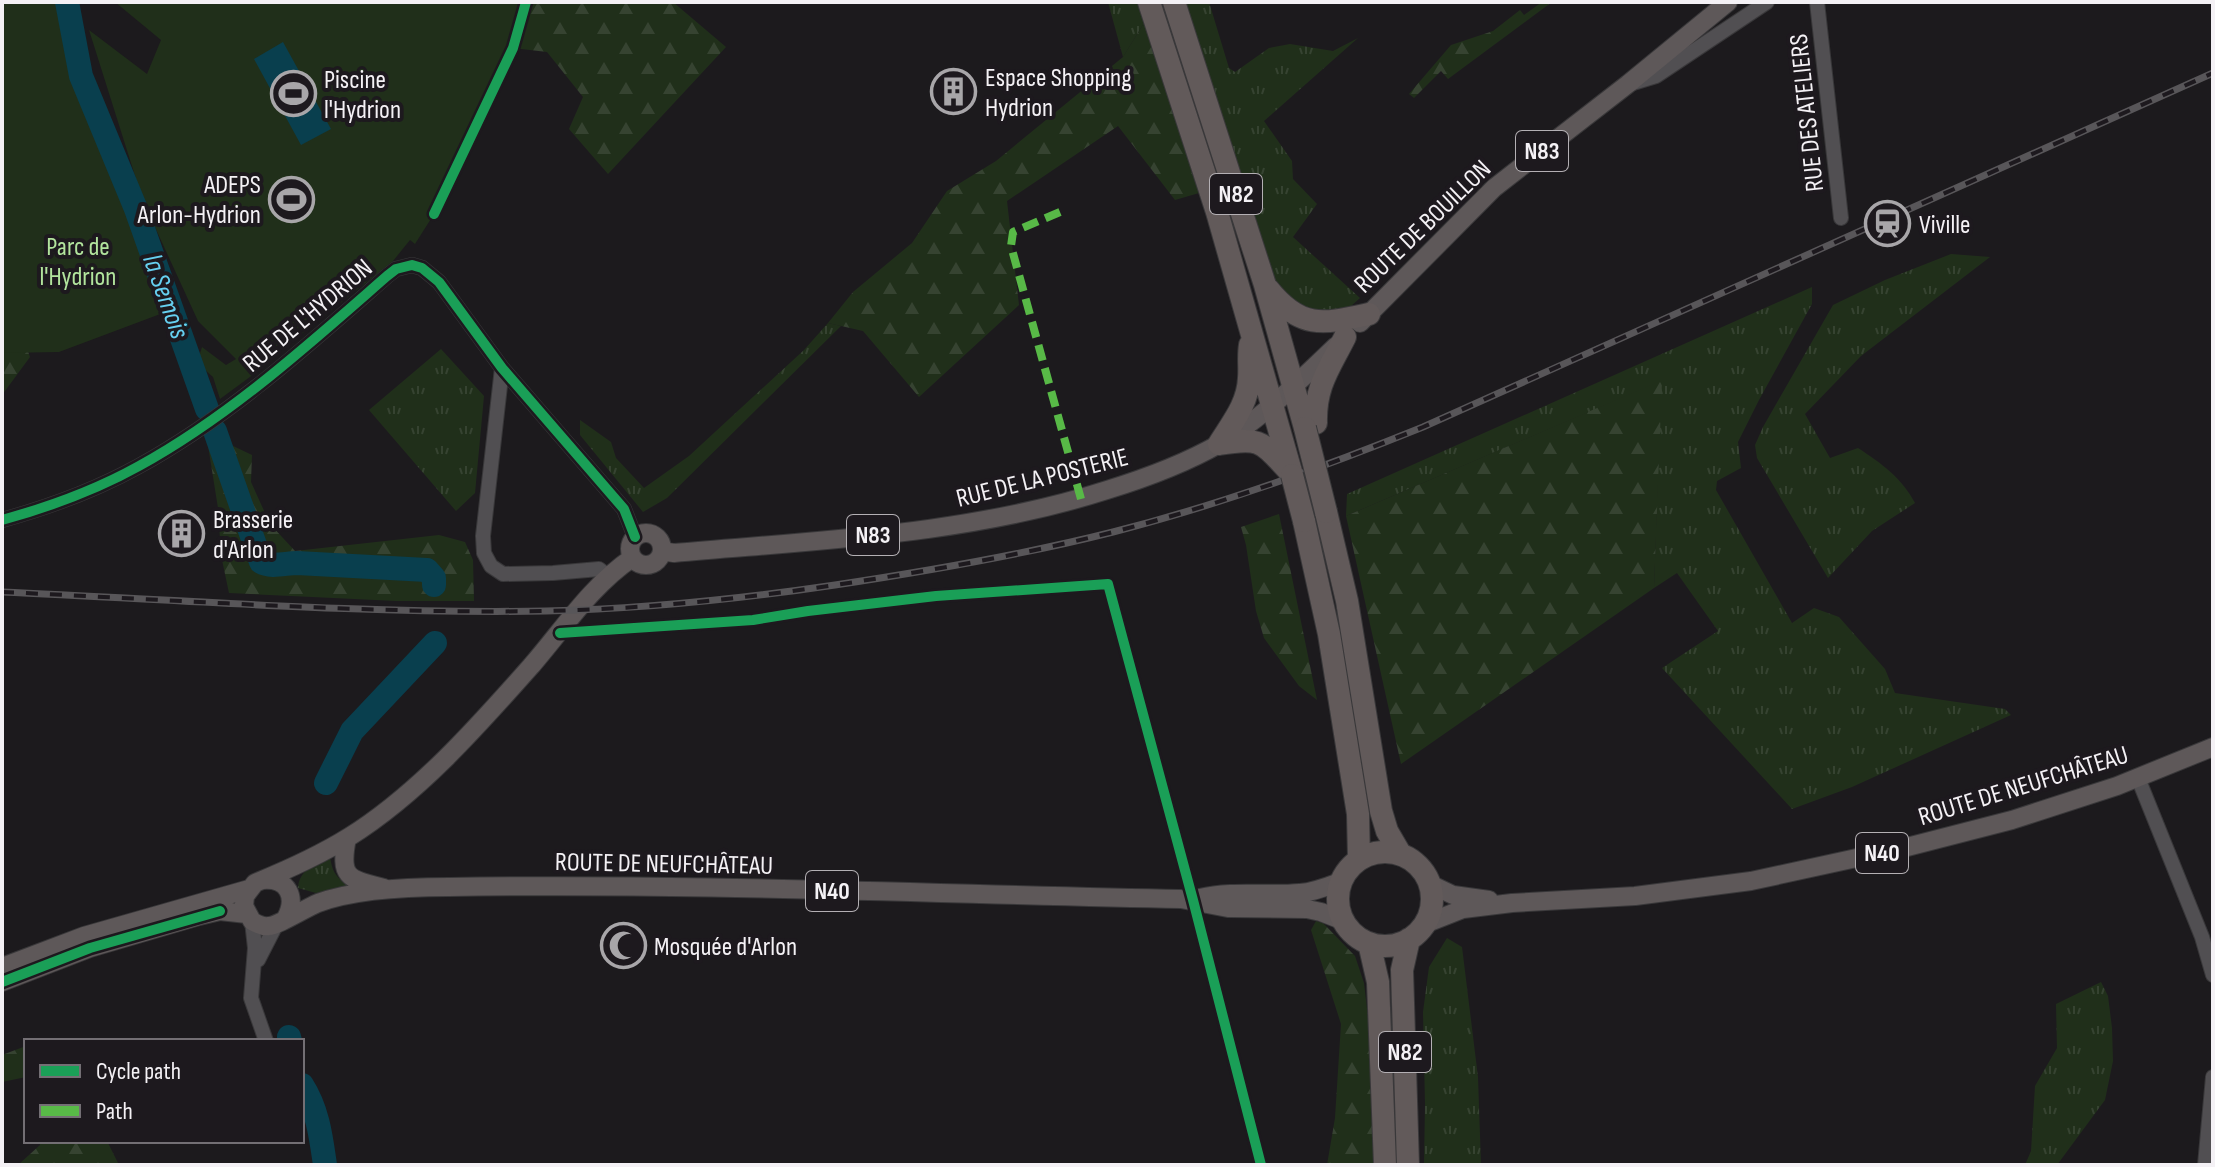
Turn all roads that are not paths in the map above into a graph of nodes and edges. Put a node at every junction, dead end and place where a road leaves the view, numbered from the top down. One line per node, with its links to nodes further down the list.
1 (1149, 2): 10 (highway, N82)
2 (1174, 2): 8 (highway, N82)
3 (1728, 2): 6 (main road, ROUTE DE BOUILLON / N83)
4 (1767, 2): 6 (street)
5 (1817, 2): 7 (street, RUE DES ATELIERS)
6 (1628, 84): 9 (main road, ROUTE DE BOUILLON / N83)
7 (1841, 218)
8 (1265, 285): 9 (highway); 13 (highway, N82)
9 (1369, 314): 11 (main road, ROUTE DE BOUILLON / N83)
10 (1254, 335): 14 (highway, N82); 17 (highway)
11 (1345, 337): 13 (main road, ROUTE DE BOUILLON / N83); 15 (highway)
12 (502, 368): 18 (street, RUE DE L'HYDRION); 19 (street, RUE DE L'HYDRION); 22 (street)
13 (1295, 387): 14 (main road, ROUTE DE BOUILLON / N83); 15 (highway, N82)
14 (1273, 406): 16 (highway, N82); 17 (main road, RUE DE LA POSTERIE / N83)
15 (1311, 425): 26 (highway, bridge)
16 (1274, 442): 17 (highway); 28 (highway, N82, bridge)
17 (1219, 444): 20 (main road, RUE DE LA POSTERIE / N83)
18 (2, 520)
19 (635, 537): 20 (main road, RUE DE LA POSTERIE / N83); 21 (main road)
20 (662, 551): 21 (main road, RUE DE LA POSTERIE / N83)
21 (632, 558): 22 (main road, RUE DE LA POSTERIE / N83)
22 (608, 576): 25 (main road, RUE DE LA POSTERIE / N83)
23 (2213, 747): 24 (main road, ROUTE DE NEUFCHÂTEAU / N40)
24 (2138, 778): 36 (main road, ROUTE DE NEUFCHÂTEAU / N40); 43 (street)
25 (347, 838): 27 (main road, RUE DE LA POSTERIE / N83); 32 (main road)
26 (1401, 855): 28 (highway); 31 (highway, N40)
27 (309, 859): 30 (main road, RUE DE LA POSTERIE / N83); 33 (main road, RUE DE LA POSTERIE / N83)
28 (1359, 860): 29 (highway)
29 (1342, 881): 35 (main road, ROUTE DE NEUFCHÂTEAU / N40); 38 (highway)
30 (256, 884): 33 (main road, N40); 37 (main road); 42 (main road, RUE DE LA POSTERIE)
31 (1430, 884): 36 (main road, ROUTE DE NEUFCHÂTEAU / N40); 40 (highway)
32 (388, 889): 34 (main road, ROUTE DE NEUFCHÂTEAU / N40); 35 (main road, ROUTE DE NEUFCHÂTEAU / N40)
33 (288, 891): 34 (main road, ROUTE DE NEUFCHÂTEAU / N40); 39 (main road)
34 (327, 900): 39 (main road, ROUTE DE NEUFCHÂTEAU / N40)
35 (1193, 900): 38 (main road, ROUTE DE NEUFCHÂTEAU / N40)
36 (1512, 903): 40 (main road, ROUTE DE NEUFCHÂTEAU / N40)
37 (250, 917): 39 (main road); 44 (street); 45 (main road)
38 (1344, 921): 41 (highway, N40)
39 (281, 922): 44 (street)
40 (1417, 931): 41 (highway, N40); 49 (highway, N82)
41 (1369, 943): 48 (highway, N82)
42 (2, 967)
43 (2213, 975)
44 (252, 976): 46 (street)
45 (2, 982)
46 (265, 1039)
47 (2213, 1077): 50 (street)
48 (1385, 1165)
49 (1408, 1165)
50 (2205, 1165)

